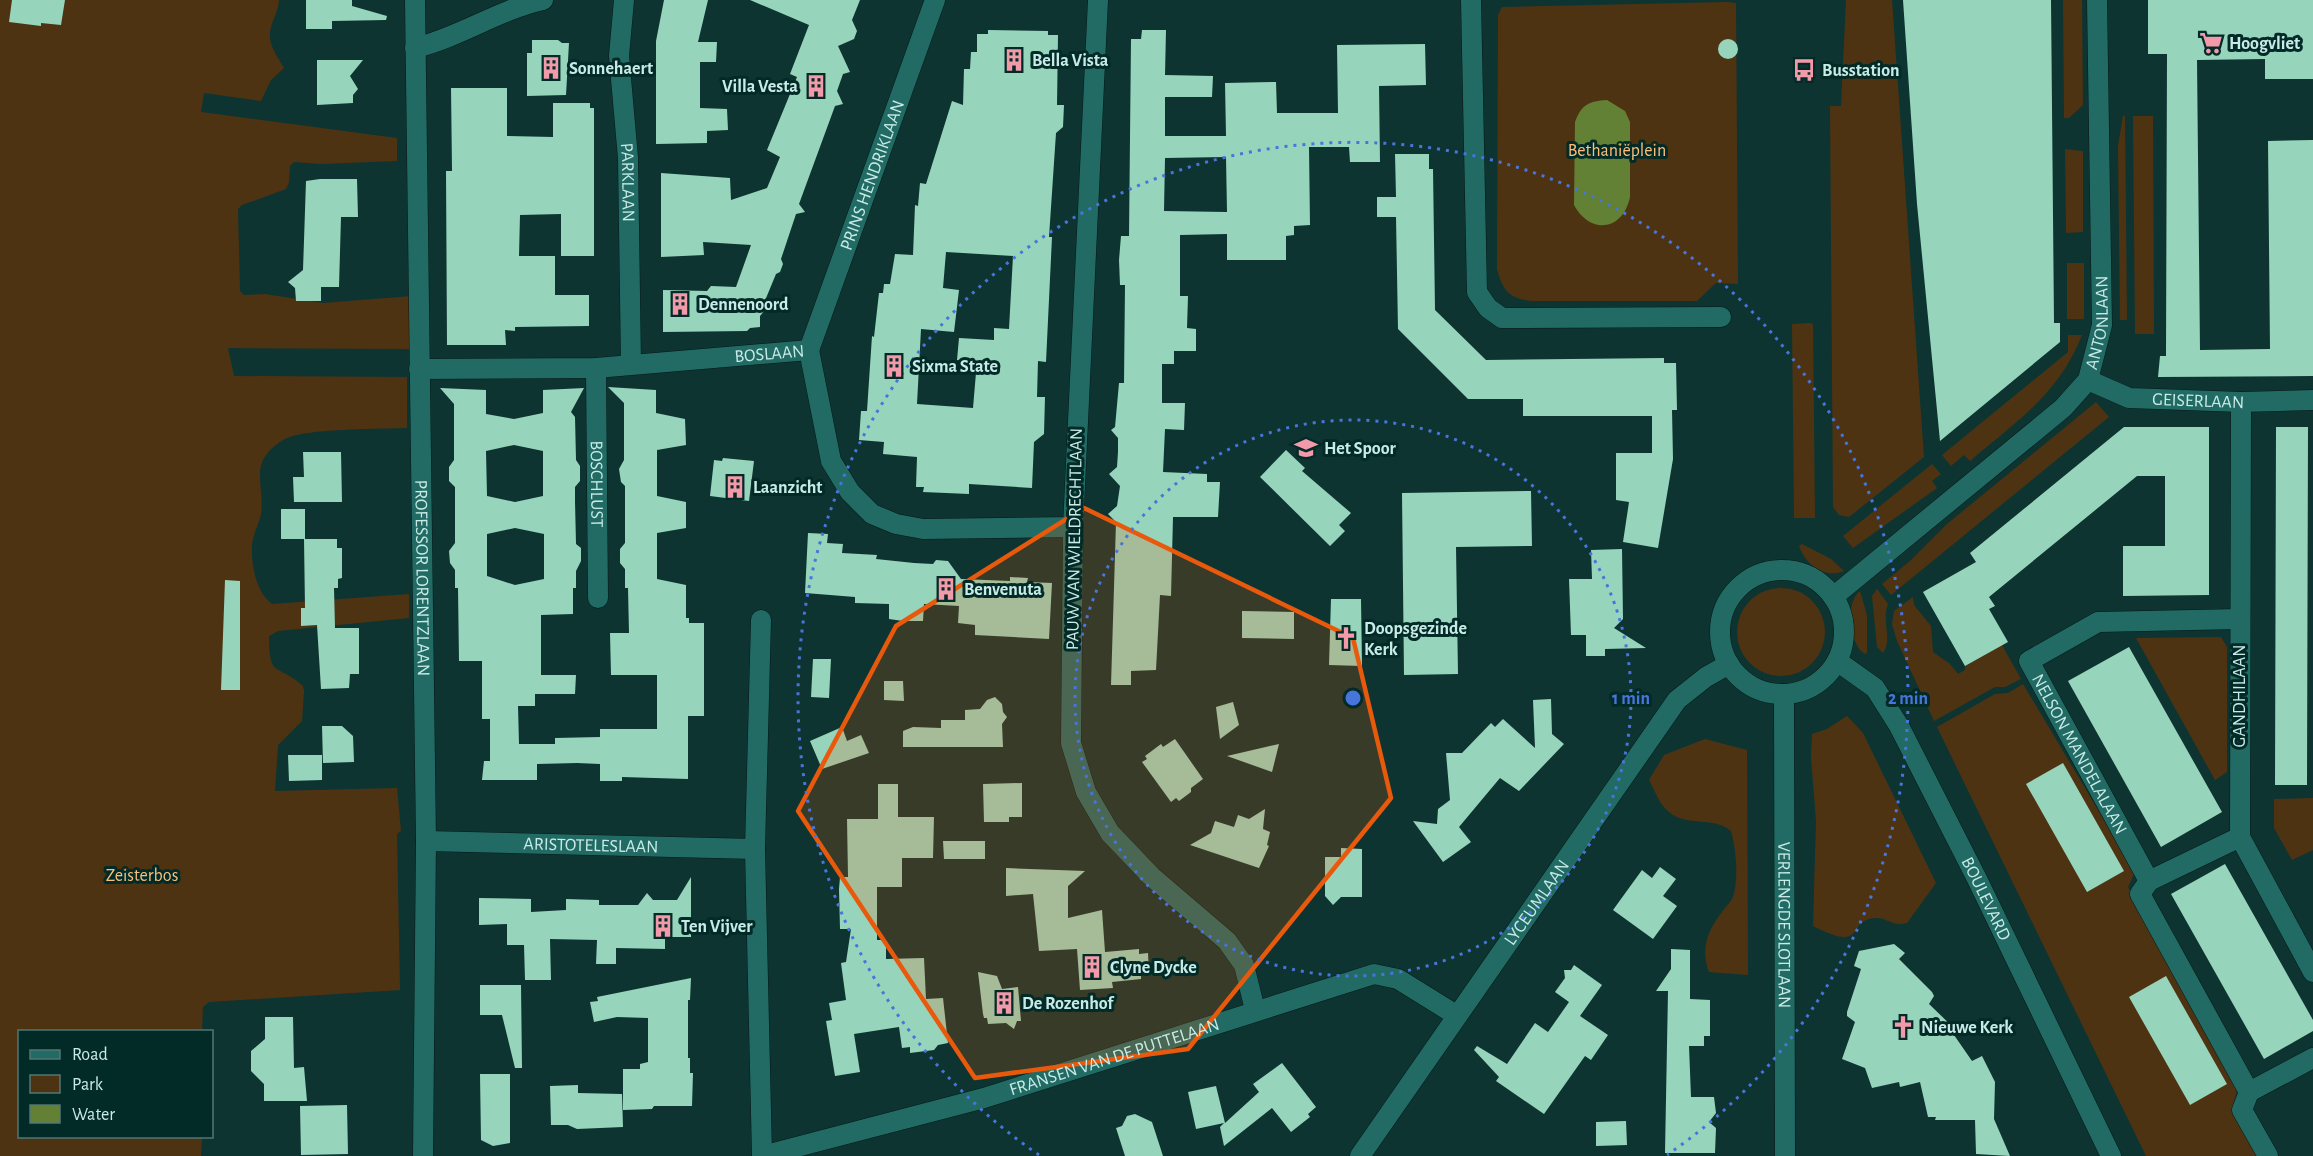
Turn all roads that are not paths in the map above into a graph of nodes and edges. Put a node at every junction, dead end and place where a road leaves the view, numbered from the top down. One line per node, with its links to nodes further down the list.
1 (415, 0): 8 (street, PROFESSOR LORENTZLAAN)
2 (543, 0): 8 (street)
3 (624, 0): 11 (street, PARKLAAN)
4 (935, 0): 10 (street, PRINS HENDRIKLAAN)
5 (1098, 0): 17 (street, PAUW VAN WIELDRECHTLAAN)
6 (1471, 0): 9 (street)
7 (2097, 0): 14 (street, ANTONLAAN)
8 (415, 48): 13 (street, PROFESSOR LORENTZLAAN)
9 (1721, 317)
10 (809, 350): 11 (street, BOSLAAN); 17 (street, BOSLAAN)
11 (631, 364): 12 (street, BOSLAAN)
12 (596, 368): 13 (street, BOSLAAN); 19 (street, BOSCHLUST)
13 (419, 369): 26 (street, PROFESSOR LORENTZLAAN)
14 (2088, 380): 16 (street, GEISERLAAN); 18 (street, ANTONLAAN)
15 (2313, 400): 16 (street, GEISERLAAN)
16 (2241, 402): 20 (street, GANDHILAAN)
17 (1073, 527): 30 (street, PAUW VAN WIELDRECHTLAAN)
18 (1833, 597): 22 (street); 23 (street)
19 (598, 598)
20 (2239, 619): 25 (street, GANDHILAAN); 28 (street, NELSON MANDELALAAN)
21 (761, 620): 27 (street)
22 (1837, 661): 24 (street); 38 (street, BOULEVARD)
23 (1729, 664): 24 (street); 31 (street, LYCEUMLAAN)
24 (1784, 694): 37 (street, VERLENGDE SLOTLAAN)
25 (2240, 837): 28 (street); 29 (street, GANDHILAAN)
26 (426, 841): 27 (street, ARISTOTELESLAAN); 34 (street, PROFESSOR LORENTZLAAN)
27 (755, 849): 35 (street)
28 (2149, 881): 33 (street)
29 (2313, 972)
30 (1255, 1010): 31 (street, FRANSEN VAN DE PUTTELAAN); 35 (street, FRANSEN VAN DE PUTTELAAN)
31 (1456, 1015): 36 (street, LYCEUMLAAN)
32 (2313, 1058): 33 (street)
33 (2249, 1092): 39 (street)
34 (423, 1156)
35 (762, 1156)
36 (1360, 1156)
37 (1785, 1156)
38 (2111, 1156)
39 (2268, 1156)

